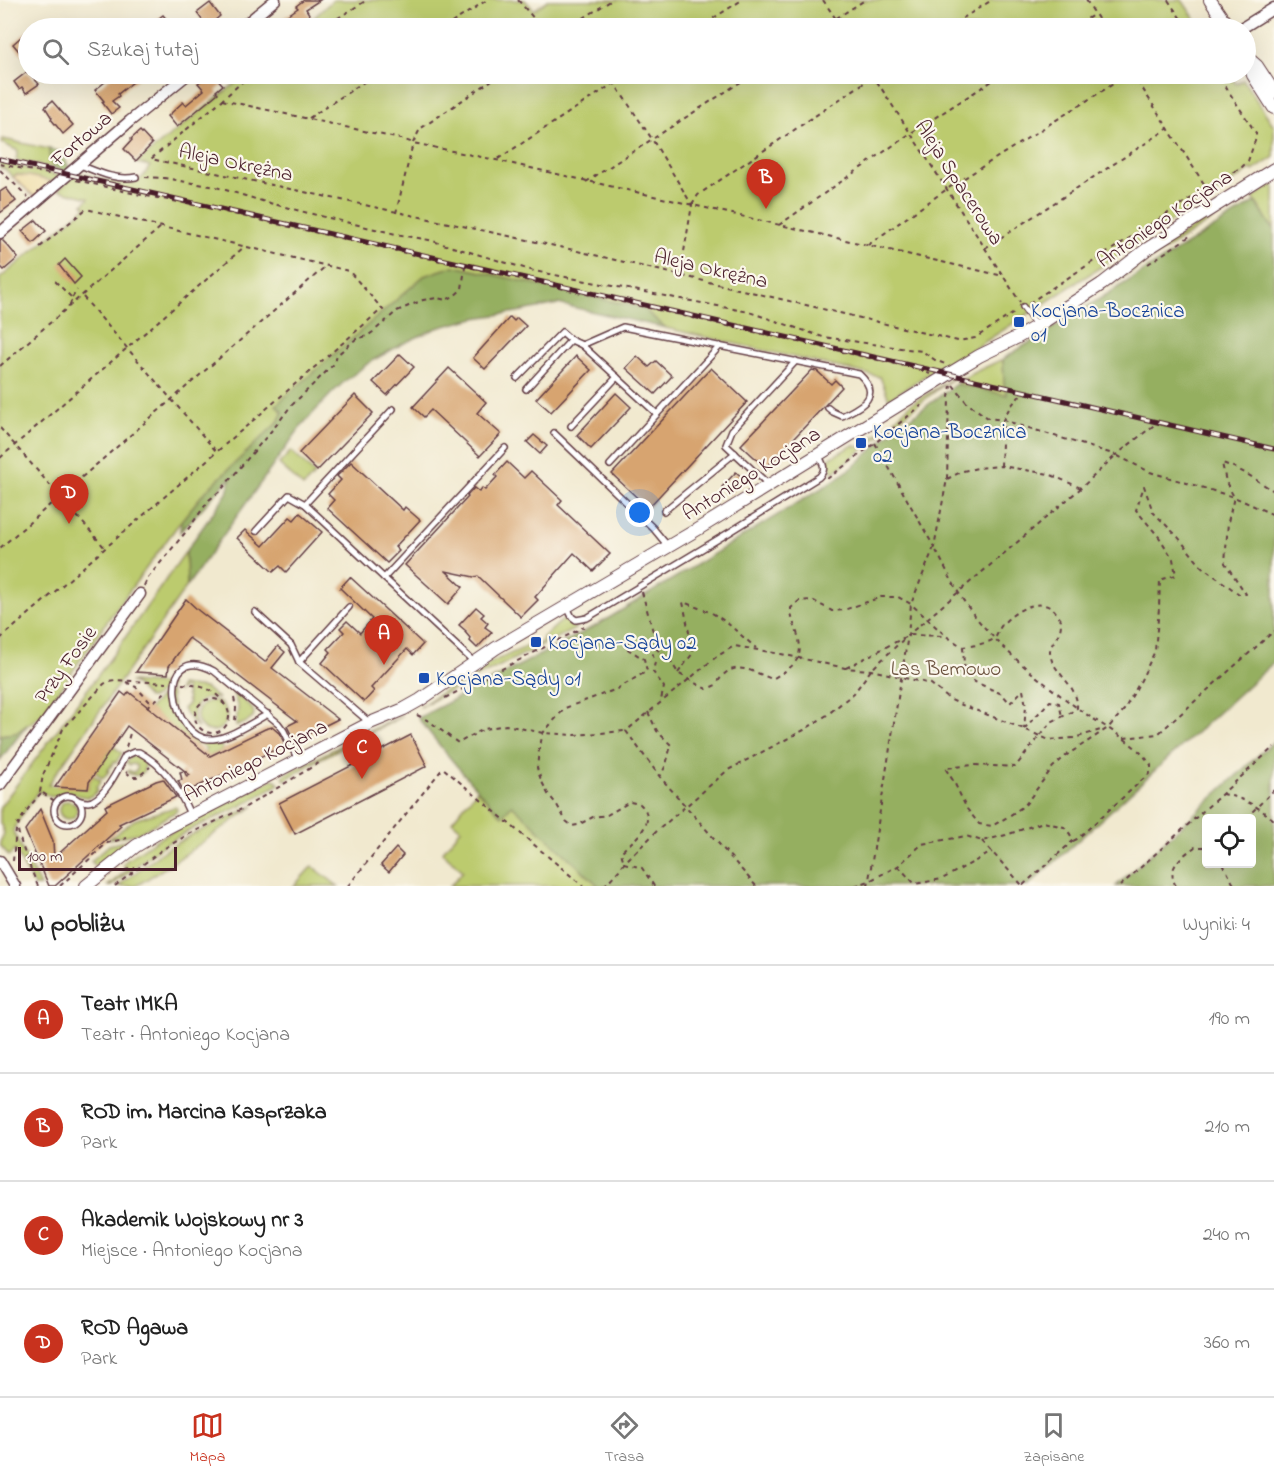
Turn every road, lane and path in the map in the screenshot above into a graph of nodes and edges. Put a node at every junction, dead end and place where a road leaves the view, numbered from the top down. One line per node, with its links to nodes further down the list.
1 (274, 0): 15 (street)
2 (367, 0): 16 (path)
3 (487, 0): 17 (path)
4 (518, 0): 18 (path)
5 (612, 0): 19 (path)
6 (742, 0): 20 (path)
7 (823, 0): 21 (path)
8 (866, 0): 22 (path)
9 (992, 0): 23 (path)
10 (1086, 0): 14 (path)
11 (1168, 0): 26 (path)
12 (1210, 0): 27 (street)
13 (1274, 8): 28 (street)
14 (1095, 14): 24 (path); 25 (path)
15 (253, 18)
16 (338, 18)
17 (459, 18)
18 (533, 18)
19 (584, 18)
20 (714, 18)
21 (835, 18)
22 (838, 18)
23 (963, 18)
24 (1088, 18)
25 (1098, 18)
26 (1180, 18)
27 (1222, 18)
28 (1256, 19)
29 (1256, 65): 44 (street)
30 (1256, 80): 46 (street)
31 (176, 84): 54 (street, Fortowa)
32 (240, 84): 45 (path, Aleja Okrężna)
33 (361, 84): 47 (path)
34 (486, 84): 51 (path)
35 (612, 84): 52 (path)
36 (615, 84): 50 (path)
37 (737, 84): 50 (path)
38 (860, 84): 63 (path)
39 (879, 84): 49 (path, Aleja Spacerowa)
40 (987, 84): 49 (path)
41 (1115, 84): 61 (path)
42 (1138, 84): 48 (path)
43 (1224, 84): 60 (path, Aleja Okrężna)
44 (1274, 92)
45 (222, 100): 47 (path); 64 (path, Aleja Okrężna)
46 (1274, 108)
47 (308, 119): 51 (path)
48 (1169, 128): 60 (path); 72 (path)
49 (911, 133): 61 (path, Aleja Spacerowa); 65 (path)
50 (652, 139): 59 (path); 63 (path)
51 (413, 143): 52 (path); 64 (path)
52 (496, 160): 59 (path)
53 (0, 164): 58 (path)
54 (79, 165): 57 (lane); 58 (street, Fortowa)
55 (1274, 168): 84 (street, Antoniego Kocjana)
56 (0, 170): 62 (path)
57 (136, 177): 90 (path)
58 (65, 178): 62 (street, Fortowa); 74 (path)
59 (586, 182): 63 (path)
60 (1207, 188): 83 (path, Aleja Okrężna)
61 (947, 189): 69 (path); 72 (path, Aleja Spacerowa)
62 (34, 204): 67 (street, Fortowa)
63 (692, 205): 65 (path); 76 (path)
64 (396, 213): 76 (path, Aleja Okrężna)
65 (779, 225): 69 (path)
66 (161, 227): 70 (path); 71 (path); 80 (path)
67 (0, 233)
68 (1196, 233): 75 (path)
69 (867, 246): 77 (path)
70 (244, 247): 73 (path); 88 (path)
71 (40, 248)
72 (985, 248): 77 (path, Aleja Spacerowa)
73 (326, 266): 99 (path); 112 (path)
74 (465, 267): 92 (path); 137 (path)
75 (1140, 269)
76 (680, 276): 83 (path, Aleja Okrężna)
77 (1003, 276): 83 (path, Aleja Spacerowa)
78 (56, 281): 81 (path)
79 (77, 290): 81 (path)
80 (82, 296): 82 (path); 88 (path)
81 (72, 298): 82 (path)
82 (70, 305): 91 (path)
83 (1023, 307): 84 (lane)
84 (1037, 326): 114 (street, Antoniego Kocjana)
85 (571, 340): 86 (lane); 94 (lane); 96 (lane)
86 (582, 345): 87 (lane); 93 (lane)
87 (720, 346): 89 (lane); 103 (lane)
88 (127, 348): 99 (path); 110 (path)
89 (796, 361): 101 (lane); 113 (lane)
90 (948, 365)
91 (0, 366)
92 (932, 375)
93 (617, 377): 103 (lane); 106 (lane)
94 (517, 378)
95 (951, 383): 97 (path); 104 (path); 119 (path)
96 (526, 389)
97 (943, 389)
98 (1024, 391): 104 (path)
99 (172, 400): 112 (path); 124 (path)
100 (926, 402): 109 (path)
101 (828, 408)
102 (393, 410): 126 (lane)
103 (657, 414): 117 (lane)
104 (1003, 420): 115 (path); 118 (path)
105 (1158, 422): 115 (path)
106 (571, 426)
107 (0, 428): 110 (path)
108 (554, 433): 130 (lane)
109 (875, 443): 120 (path); 131 (path)
110 (15, 445): 116 (path); 124 (path)
111 (505, 448): 134 (lane)
112 (216, 452): 133 (path)
113 (735, 453): 121 (lane); 127 (lane)
114 (818, 454): 121 (street, Antoniego Kocjana); 140 (lane)
115 (1116, 455): 122 (path); 125 (path)
116 (0, 458)
117 (610, 465)
118 (1001, 466): 119 (path); 122 (path)
119 (947, 479): 131 (path)
120 (823, 482)
121 (769, 485): 130 (street, Antoniego Kocjana)
122 (1081, 488): 136 (path)
123 (1274, 491): 125 (path)
124 (60, 496): 132 (path); 133 (path)
125 (1234, 497): 128 (path); 173 (path)
126 (305, 504): 129 (lane); 134 (lane)
127 (664, 511)
128 (1274, 515)
129 (256, 531)
130 (668, 547): 140 (street, Antoniego Kocjana)
131 (934, 547): 136 (path); 138 (path)
132 (0, 548)
133 (105, 548): 148 (path)
134 (384, 578): 154 (lane)
135 (642, 592): 149 (path)
136 (959, 592): 142 (path); 147 (path)
137 (140, 594): 188 (street, Przy Fosie)
138 (911, 604): 142 (path); 145 (path); 152 (path)
139 (349, 607): 153 (lane)
140 (566, 607): 154 (street, Antoniego Kocjana)
141 (255, 612): 153 (lane)
142 (927, 619): 145 (path); 146 (path)
143 (586, 626): 162 (path)
144 (1274, 631): 180 (path)
145 (908, 635): 146 (path); 155 (path); 156 (path); 158 (path)
146 (946, 636): 150 (path)
147 (995, 638): 150 (path); 166 (path); 166 (path)
148 (0, 639)
149 (654, 646): 157 (path); 163 (path); 178 (path)
150 (963, 647): 174 (path)
151 (759, 650): 152 (path); 157 (path); 159 (path)
152 (799, 658): 155 (path); 159 (path)
153 (299, 662): 171 (lane)
154 (474, 663): 171 (street, Antoniego Kocjana)
155 (845, 668): 156 (path)
156 (871, 670): 158 (path); 195 (path)
157 (678, 673): 159 (path)
158 (902, 678): 174 (path); 211 (path)
159 (688, 680): 163 (path)
160 (230, 683): 161 (lane); 169 (lane); 176 (path)
161 (174, 688): 164 (path); 176 (lane)
162 (444, 698)
163 (660, 702): 167 (path)
164 (151, 703): 165 (path); 190 (path)
165 (147, 707)
166 (1077, 708): 170 (path); 173 (path)
167 (648, 712): 177 (path); 187 (path)
168 (414, 713): 178 (path)
169 (268, 714): 176 (lane); 183 (lane)
170 (1062, 716): 174 (path); 179 (path)
171 (370, 723): 183 (street, Antoniego Kocjana)
172 (199, 727): 172 (path)
173 (1108, 728): 179 (path); 179 (path); 180 (path)
174 (1024, 729): 179 (path)
175 (131, 730): 182 (path)
176 (235, 731)
177 (626, 731): 178 (path); 187 (path)
178 (543, 733): 206 (path)
179 (1041, 736)
180 (1124, 738): 202 (path)
181 (1274, 747): 191 (path)
182 (128, 754): 185 (lane); 186 (lane)
183 (298, 760): 198 (street, Antoniego Kocjana)
184 (323, 761): 208 (path)
185 (154, 762): 186 (path); 198 (lane)
186 (120, 768): 194 (lane)
187 (660, 777): 195 (path)
188 (0, 785)
189 (1274, 790): 196 (path)
190 (41, 793): 193 (path); 212 (path); 213 (path)
191 (1222, 794): 196 (path); 224 (path)
192 (78, 800): 193 (lane); 194 (lane); 197 (lane)
193 (56, 802): 197 (lane)
194 (88, 802): 197 (lane)
195 (687, 806): 206 (path); 220 (path)
196 (1257, 807): 199 (path); 200 (path)
197 (82, 809)
198 (190, 814): 214 (street, Antoniego Kocjana)
199 (1251, 814)
200 (1274, 820)
201 (982, 841): 202 (path); 204 (path); 207 (path)
202 (1072, 841): 223 (path)
203 (1202, 846): 225 (path)
204 (992, 852): 207 (path); 223 (path)
205 (0, 861): 212 (street)
206 (624, 862): 218 (path); 219 (path)
207 (898, 866): 211 (path)
208 (138, 867): 210 (path); 215 (path)
209 (1225, 868): 226 (path)
210 (125, 870)
211 (869, 881): 221 (path); 222 (path)
212 (14, 883)
213 (38, 886)
214 (86, 886)
215 (115, 886)
216 (348, 886): 217 (path)
217 (583, 886)
218 (604, 886)
219 (654, 886)
220 (756, 886)
221 (855, 886)
222 (868, 886)
223 (1022, 886)
224 (1120, 886)
225 (1176, 886)
226 (1238, 886)

